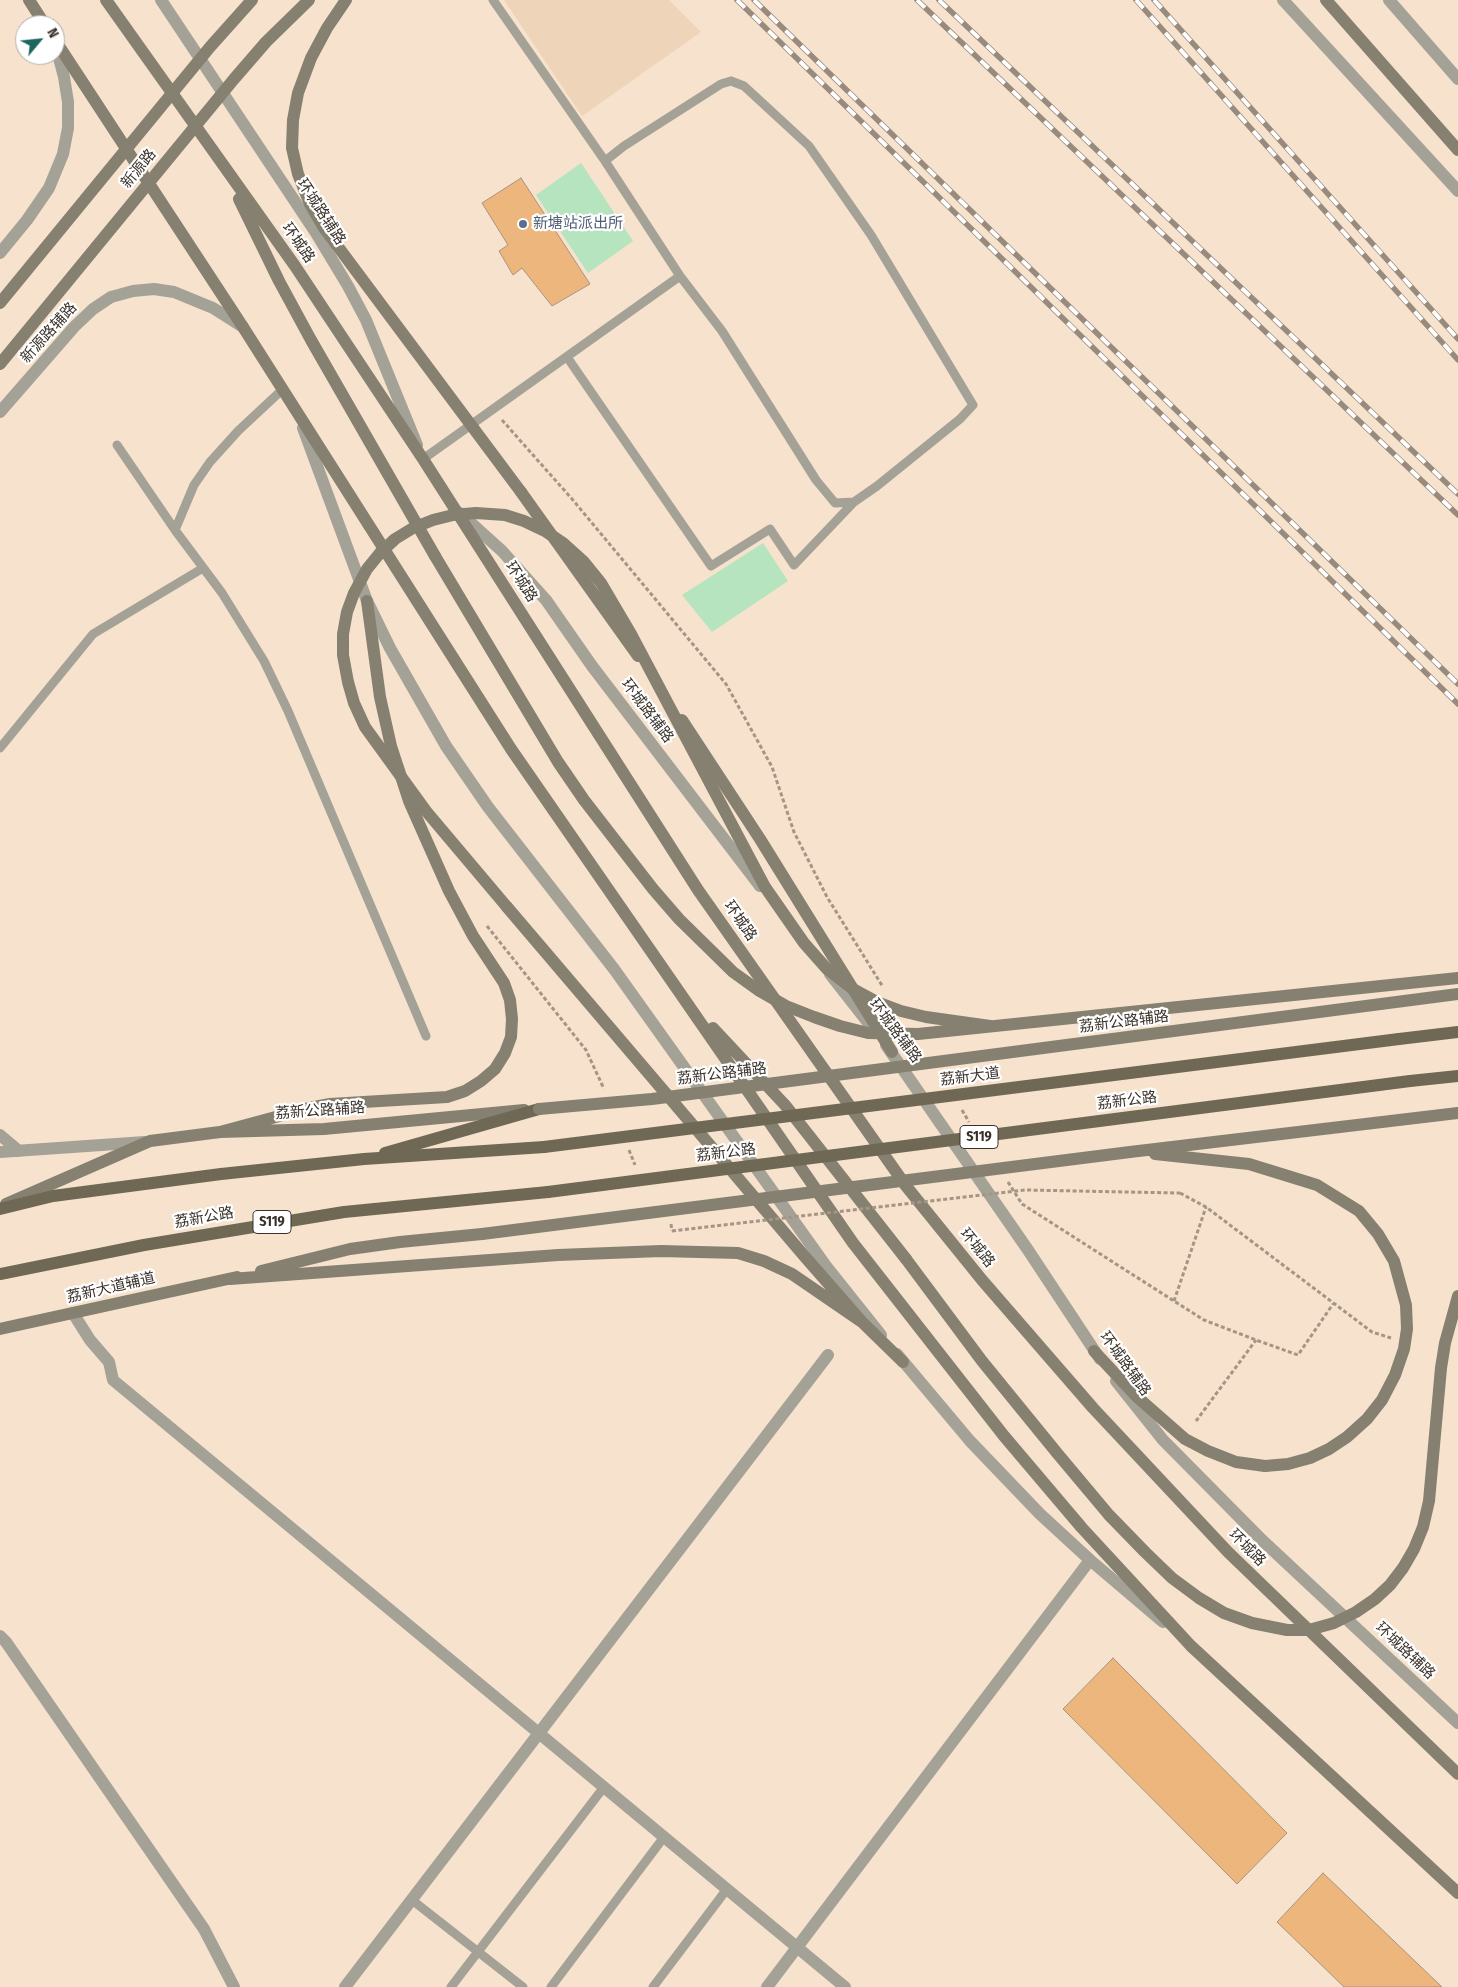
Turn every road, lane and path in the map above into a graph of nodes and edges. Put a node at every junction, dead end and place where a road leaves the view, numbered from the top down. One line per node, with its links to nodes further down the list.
1 (30, 0): 11 (main road)
2 (106, 0): 17 (main road, 环城路)
3 (161, 0): 30 (street, 环城路辅路)
4 (252, 0): 21 (main road, 新源路, bridge)
5 (309, 0): 24 (main road, 新源路, bridge)
6 (346, 0): 45 (main road, bridge)
7 (493, 0): 16 (lane)
8 (1283, 0): 18 (street)
9 (1326, 0): 15 (main road)
10 (1389, 0): 14 (street)
11 (39, 15)
12 (65, 57): 22 (main road)
13 (61, 65): 19 (street)
14 (1458, 79)
15 (1458, 150)
16 (604, 161): 20 (lane); 31 (lane)
17 (222, 164): 30 (main road, 环城路); 42 (main road, bridge)
18 (1458, 191)
19 (0, 253)
20 (680, 276): 23 (lane); 31 (lane)
21 (0, 304)
22 (244, 327): 25 (main road); 28 (street, 新源路辅路)
23 (568, 357): 27 (lane); 31 (lane)
24 (0, 364)
25 (283, 389): 26 (main road); 33 (lane)
26 (297, 410): 35 (street); 41 (main road)
27 (492, 410): 30 (lane); 39 (path)
28 (0, 412)
29 (117, 445): 33 (lane)
30 (423, 459): 32 (main road, 环城路)
31 (854, 502)
32 (452, 506): 45 (street, 环城路辅路); 84 (main road, 环城路)
33 (176, 530): 34 (lane)
34 (203, 568): 36 (lane); 44 (lane)
35 (367, 601): 37 (main road); 77 (street)
36 (0, 748)
37 (469, 928): 47 (path); 52 (main road)
38 (1458, 978): 42 (main road, bridge)
39 (887, 993)
40 (1458, 994): 49 (main road, 荔新公路辅路, bridge)
41 (682, 996): 67 (main road, bridge); 81 (main road)
42 (990, 1026): 71 (main road, bridge)
43 (1458, 1032): 59 (main road, 荔新大道, bridge)
44 (426, 1036)
45 (892, 1052): 75 (street, 环城路辅路)
46 (1458, 1076): 65 (main road, 荔新公路 / S119, bridge)
47 (607, 1095)
48 (957, 1102): 51 (path)
49 (539, 1109): 52 (main road, 荔新公路辅路); 59 (main road)
50 (1458, 1113): 58 (main road, bridge)
51 (973, 1128)
52 (220, 1132): 54 (main road, 荔新公路辅路)
53 (0, 1135): 56 (street)
54 (150, 1142): 56 (street); 62 (main road, 荔新公路辅路)
55 (629, 1149): 60 (path)
56 (19, 1151): 57 (street)
57 (0, 1152)
58 (1130, 1152): 66 (main road, bridge); 75 (main road, bridge)
59 (364, 1159): 62 (main road)
60 (635, 1168)
61 (1006, 1178): 68 (path)
62 (0, 1207)
63 (1206, 1207): 64 (path, bridge); 68 (path); 69 (path)
64 (670, 1222)
65 (0, 1274)
66 (230, 1278): 70 (main road, 荔新大道辅道); 71 (main road)
67 (1458, 1296)
68 (1174, 1301): 73 (path)
69 (1334, 1304): 73 (path); 74 (path)
70 (73, 1313): 72 (main road, 荔新大道辅道); 83 (street)
71 (862, 1322): 77 (main road)
72 (0, 1329)
73 (1256, 1340): 78 (path)
74 (1399, 1340)
75 (1094, 1351): 82 (street, 环城路辅路)
76 (828, 1355): 83 (street)
77 (903, 1362): 79 (street)
78 (1196, 1421)
79 (1090, 1560): 81 (street); 90 (street)
80 (0, 1636): 92 (street)
81 (1191, 1646): 88 (main road)
82 (1458, 1723)
83 (539, 1733): 85 (street); 89 (street)
84 (1458, 1774)
85 (604, 1787): 86 (street); 91 (lane)
86 (664, 1837): 87 (street); 96 (lane)
87 (727, 1889): 90 (street); 97 (lane)
88 (1458, 1893)
89 (412, 1900): 91 (lane); 93 (street)
90 (798, 1948): 98 (street); 99 (street)
91 (478, 1952): 94 (lane); 95 (lane)
92 (234, 1987)
93 (345, 1987)
94 (451, 1987)
95 (523, 1987)
96 (551, 1987)
97 (653, 1987)
98 (767, 1987)
99 (845, 1987)

